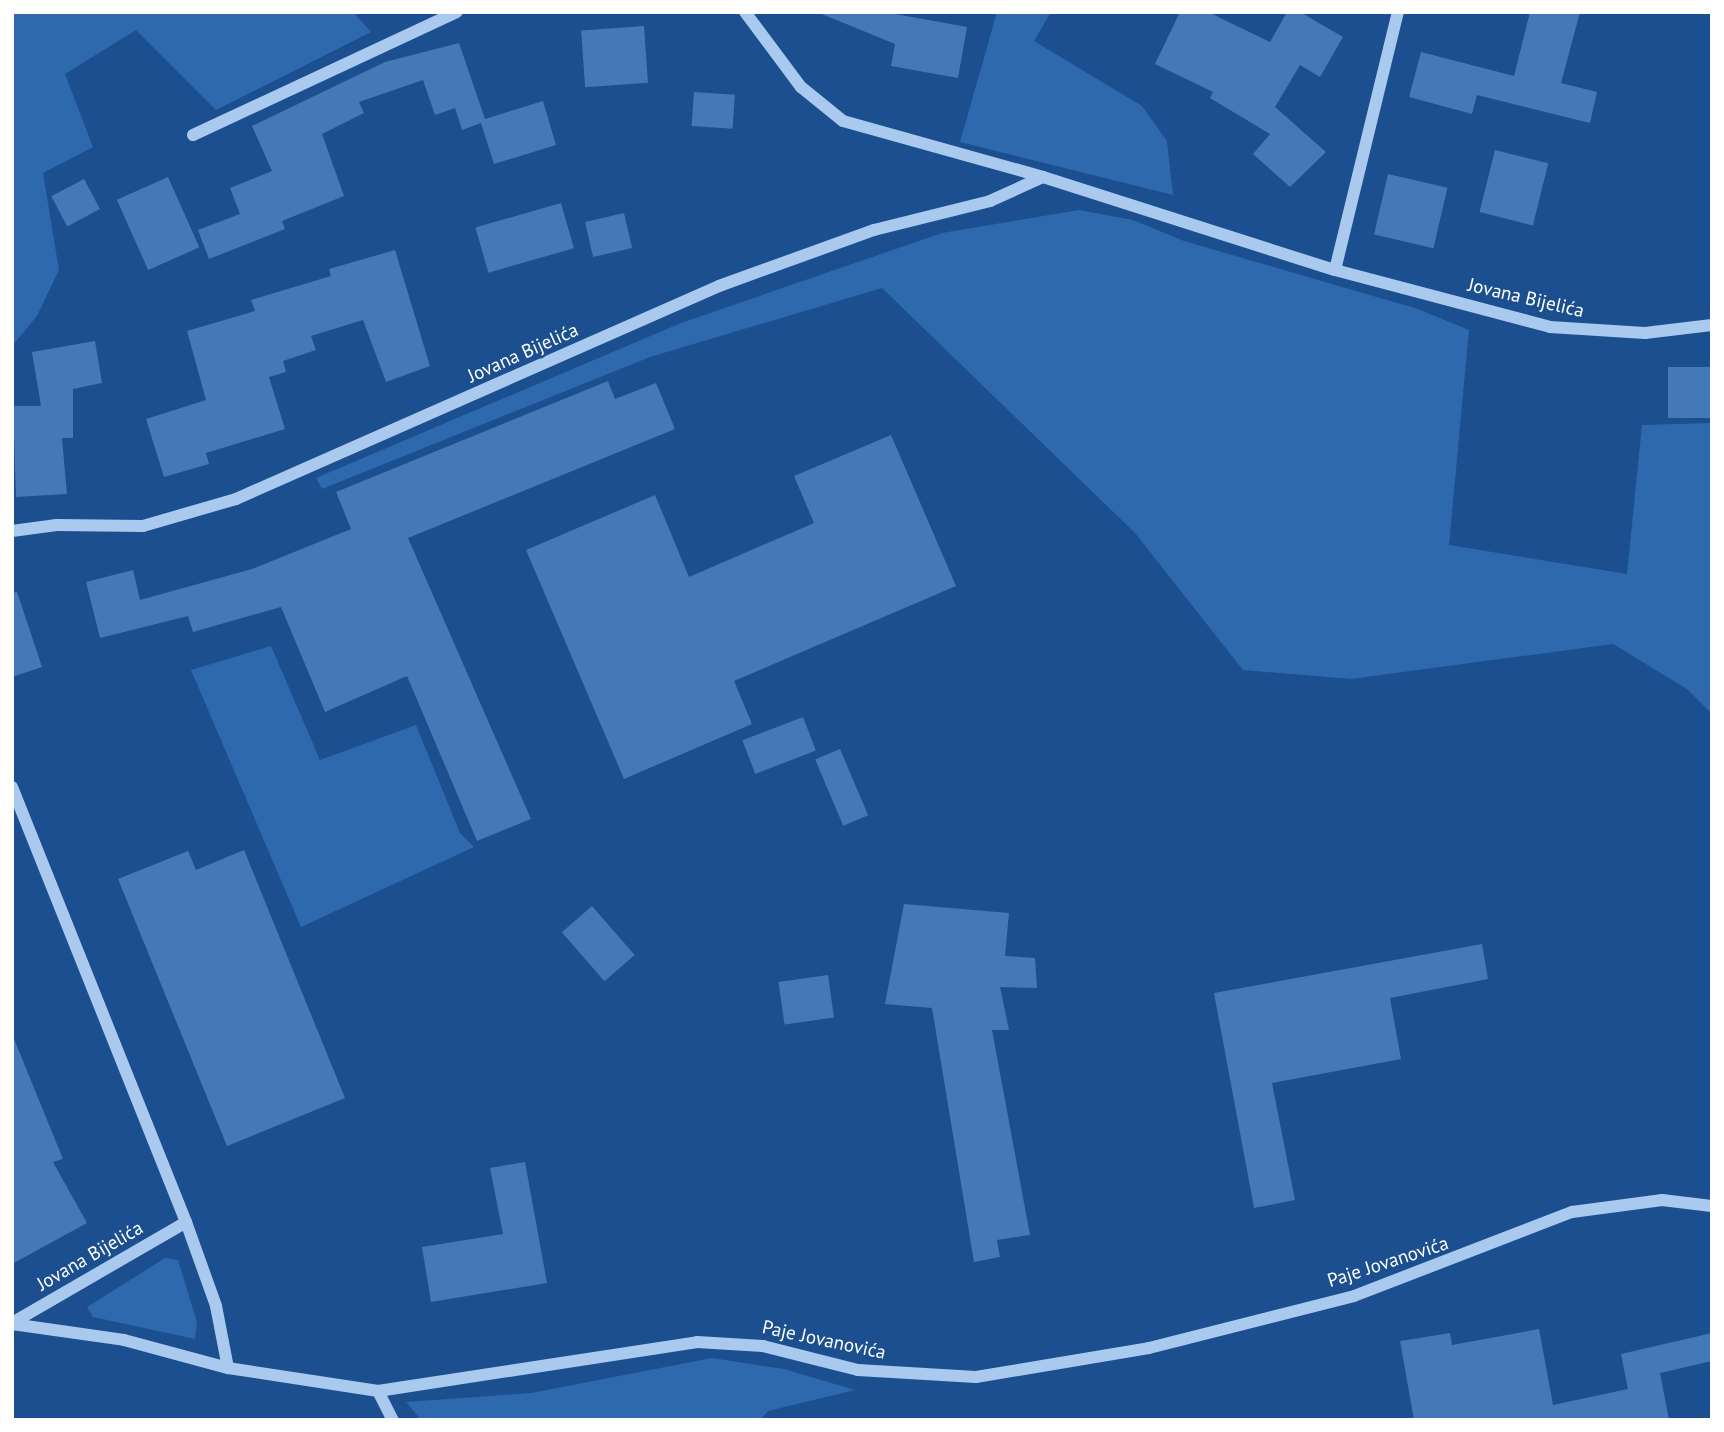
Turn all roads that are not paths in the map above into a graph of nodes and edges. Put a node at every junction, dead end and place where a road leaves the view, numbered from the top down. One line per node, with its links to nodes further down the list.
1 (457, 12): 4 (street)
2 (745, 12): 5 (street, Jovana Bijelića)
3 (1398, 12): 6 (street)
4 (193, 135)
5 (1043, 177): 6 (street, Jovana Bijelića); 8 (street, Jovana Bijelića)
6 (1335, 270): 7 (street, Jovana Bijelića)
7 (1712, 325)
8 (12, 531)
9 (12, 787): 11 (street)
10 (1712, 1206): 14 (street, Paje Jovanovića)
11 (186, 1222): 12 (street, Jovana Bijelića); 13 (street)
12 (12, 1323): 13 (street, Paje Jovanovića)
13 (228, 1368): 14 (street, Paje Jovanovića)
14 (378, 1391): 15 (street)
15 (393, 1420)

